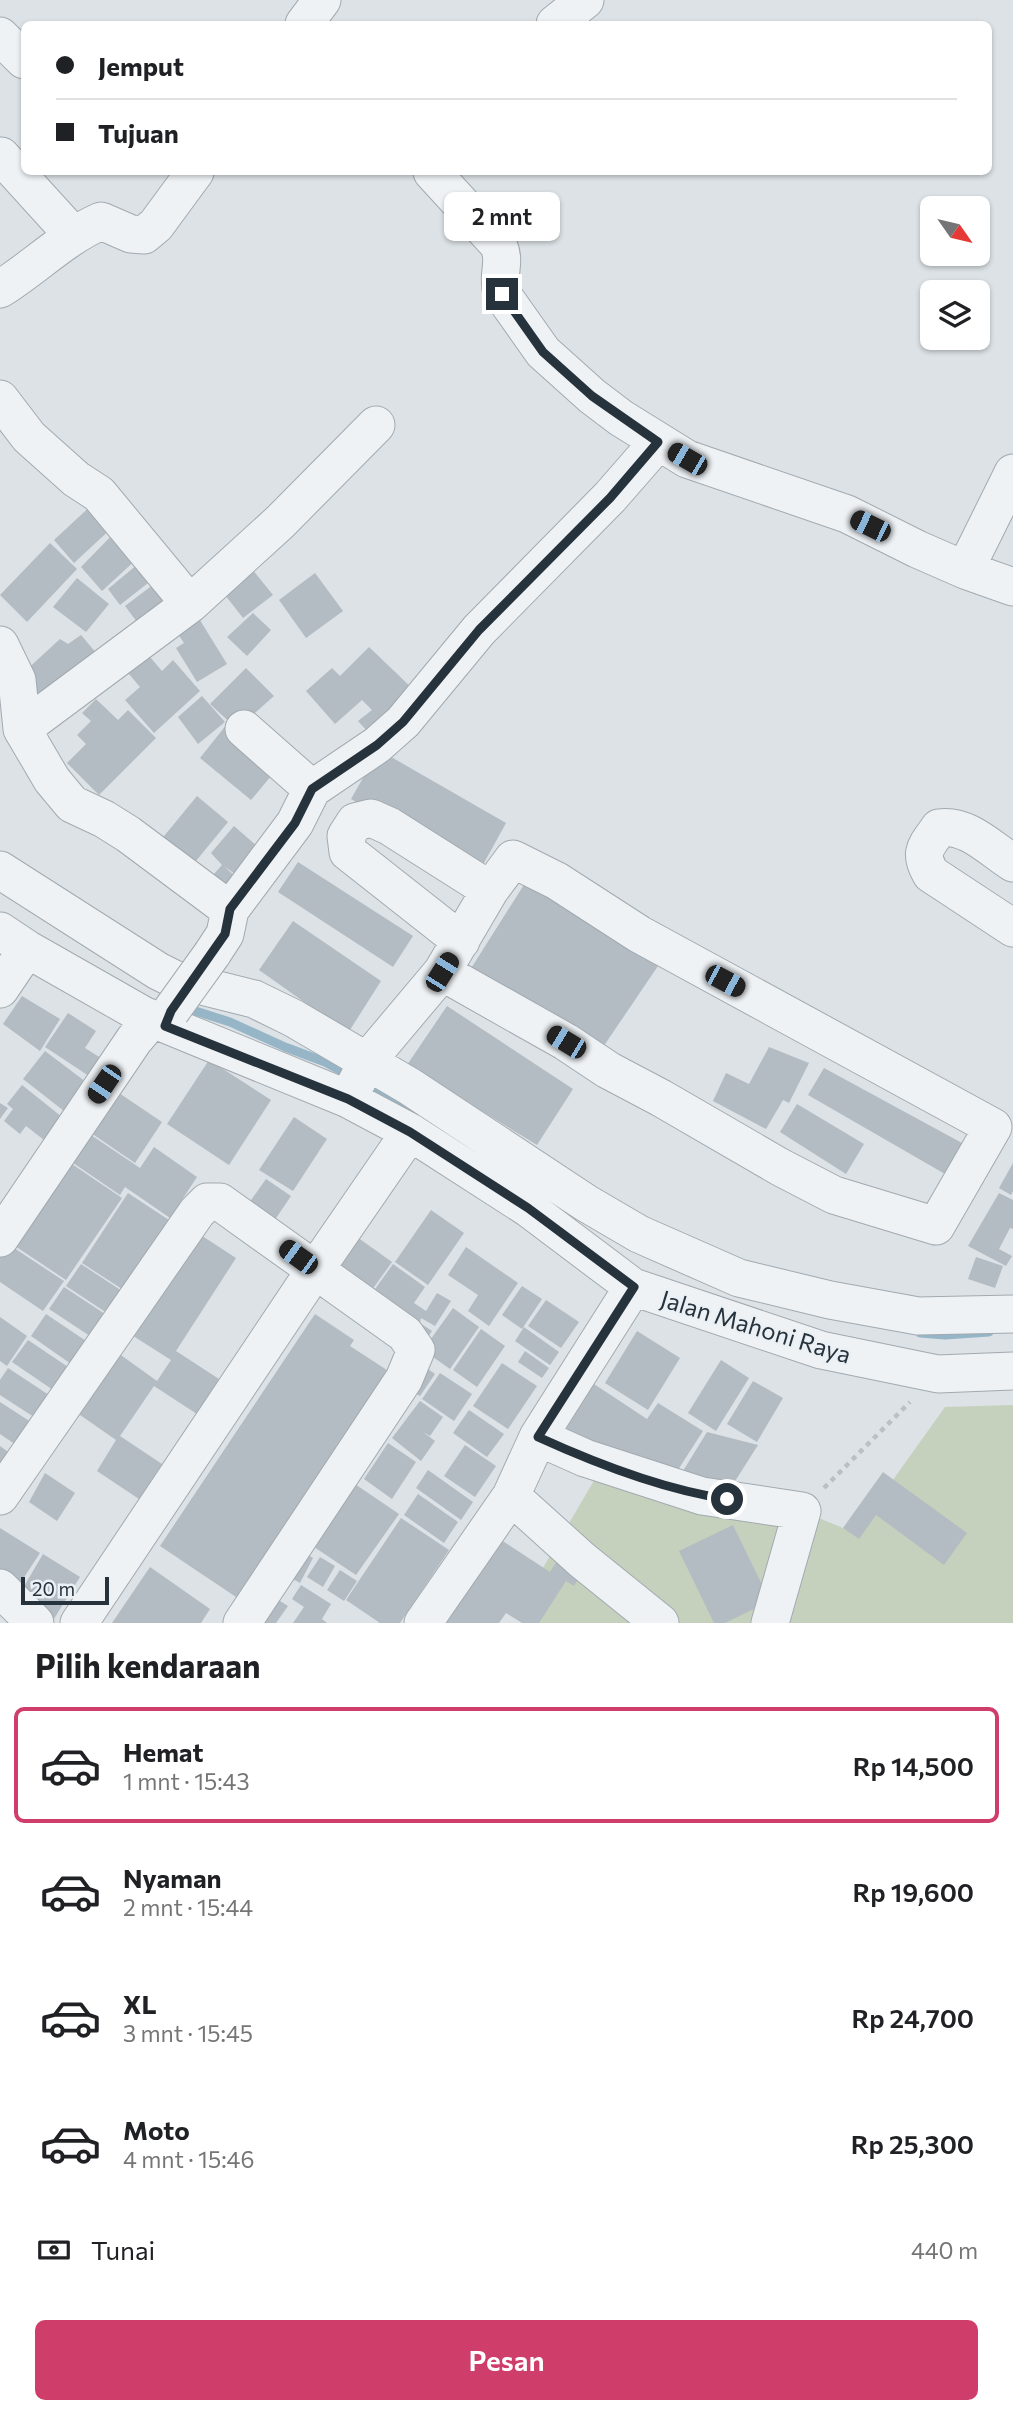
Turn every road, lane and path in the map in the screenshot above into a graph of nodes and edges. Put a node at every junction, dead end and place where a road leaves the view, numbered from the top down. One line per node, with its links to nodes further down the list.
1 (322, 0): 3 (street)
2 (585, 0): 4 (street)
3 (306, 21)
4 (559, 21)
5 (0, 36): 6 (street)
6 (21, 57)
7 (2, 156): 10 (street)
8 (189, 175): 10 (street)
9 (435, 175): 14 (street)
10 (73, 235): 11 (street)
11 (0, 289)
12 (0, 399): 18 (street)
13 (376, 425): 18 (street)
14 (658, 442): 16 (street); 22 (street)
15 (1013, 473): 16 (street)
16 (965, 570): 17 (street)
17 (1013, 587)
18 (190, 604): 20 (street)
19 (0, 645): 20 (street)
20 (22, 729): 26 (street)
21 (244, 729): 22 (street)
22 (312, 789): 26 (street)
23 (1013, 863): 27 (street)
24 (0, 870): 32 (street)
25 (490, 890): 29 (street); 29 (street); 30 (street)
26 (230, 909): 32 (street, bridge)
27 (1013, 928)
28 (13, 940): 31 (street); 32 (street)
29 (461, 941): 30 (street)
30 (442, 972): 33 (street)
31 (0, 989)
32 (166, 1009): 33 (street, Jalan Mahoni Raya); 33 (street, Jalan Mahoni Raya); 35 (street)
33 (357, 1081): 34 (street, Jalan Mahoni Raya); 38 (street, Jalan Mahoni Raya)
34 (410, 1132): 36 (street); 37 (street, Jalan Mahoni Raya)
35 (0, 1238)
36 (315, 1269): 42 (street); 47 (street); 48 (street)
37 (634, 1287): 40 (street, Jalan Mahoni Raya); 41 (street)
38 (1013, 1314)
39 (1013, 1371): 40 (street, Jalan Mahoni Raya)
40 (937, 1374): 44 (path)
41 (538, 1437): 43 (street); 44 (street)
42 (0, 1496)
43 (511, 1496): 49 (street); 50 (street)
44 (802, 1511): 51 (street)
45 (0, 1588): 46 (street)
46 (35, 1623)
47 (79, 1623)
48 (242, 1623)
49 (423, 1623)
50 (660, 1623)
51 (771, 1623)

